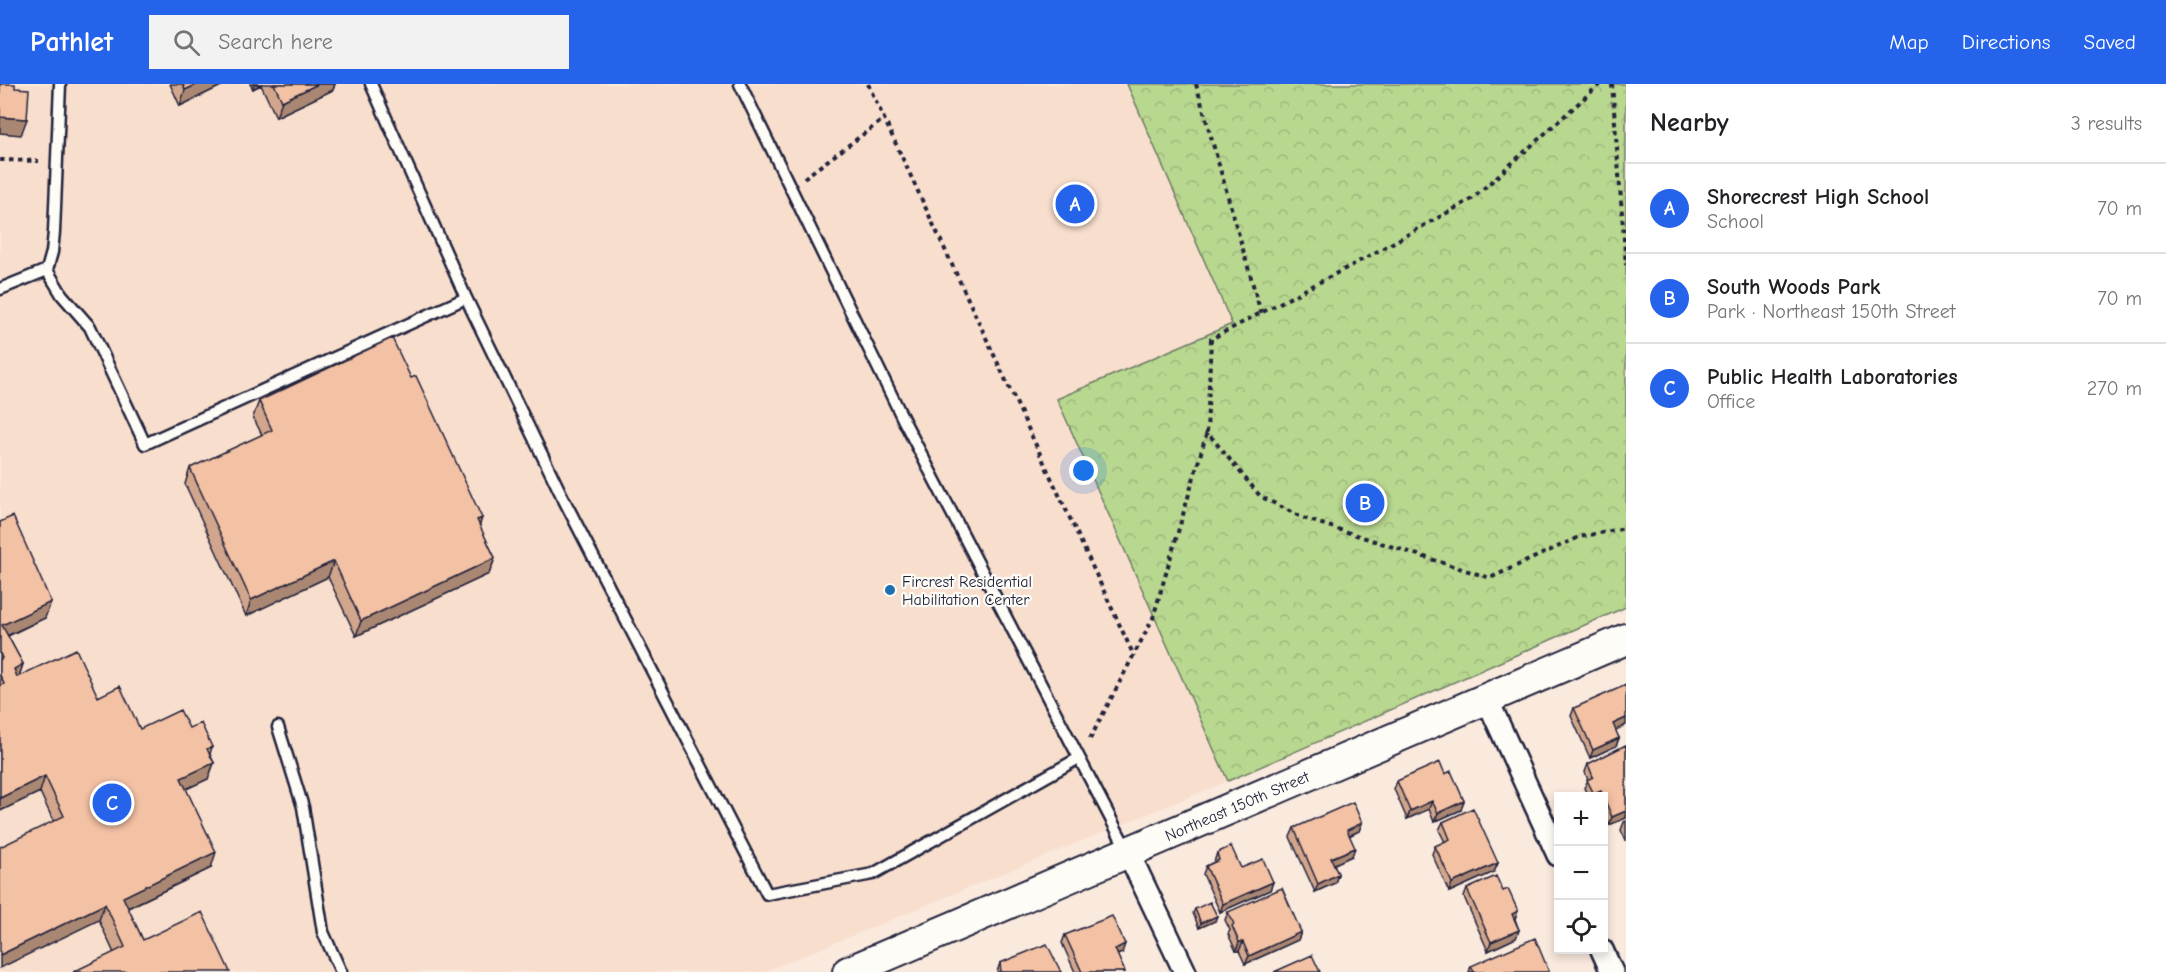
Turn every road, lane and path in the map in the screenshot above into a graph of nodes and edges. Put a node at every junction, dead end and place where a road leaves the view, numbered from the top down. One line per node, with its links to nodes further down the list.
1 (60, 84): 13 (lane)
2 (371, 84): 15 (lane)
3 (740, 84): 11 (lane)
4 (868, 84): 8 (path)
5 (1196, 84): 16 (path)
6 (1600, 84): 16 (path)
7 (1612, 84): 12 (path)
8 (884, 119): 11 (path); 20 (path)
9 (0, 160): 10 (path)
10 (40, 161)
11 (791, 187): 23 (lane)
12 (1626, 265)
13 (47, 270): 14 (lane); 15 (lane)
14 (0, 289)
15 (466, 298): 23 (lane)
16 (1261, 313): 17 (path)
17 (1207, 432): 18 (path); 20 (path)
18 (1626, 528)
19 (1626, 639): 21 (street, Northeast 150th Street)
20 (1134, 656): 23 (path)
21 (1487, 699): 24 (street); 25 (street, Northeast 150th Street)
22 (278, 727): 27 (lane)
23 (1080, 759): 25 (lane)
24 (1554, 846)
25 (1128, 852): 28 (street, Northeast 150th Street); 29 (street)
26 (1604, 954): 30 (street)
27 (341, 972)
28 (848, 972)
29 (1185, 972)
30 (1612, 972)

